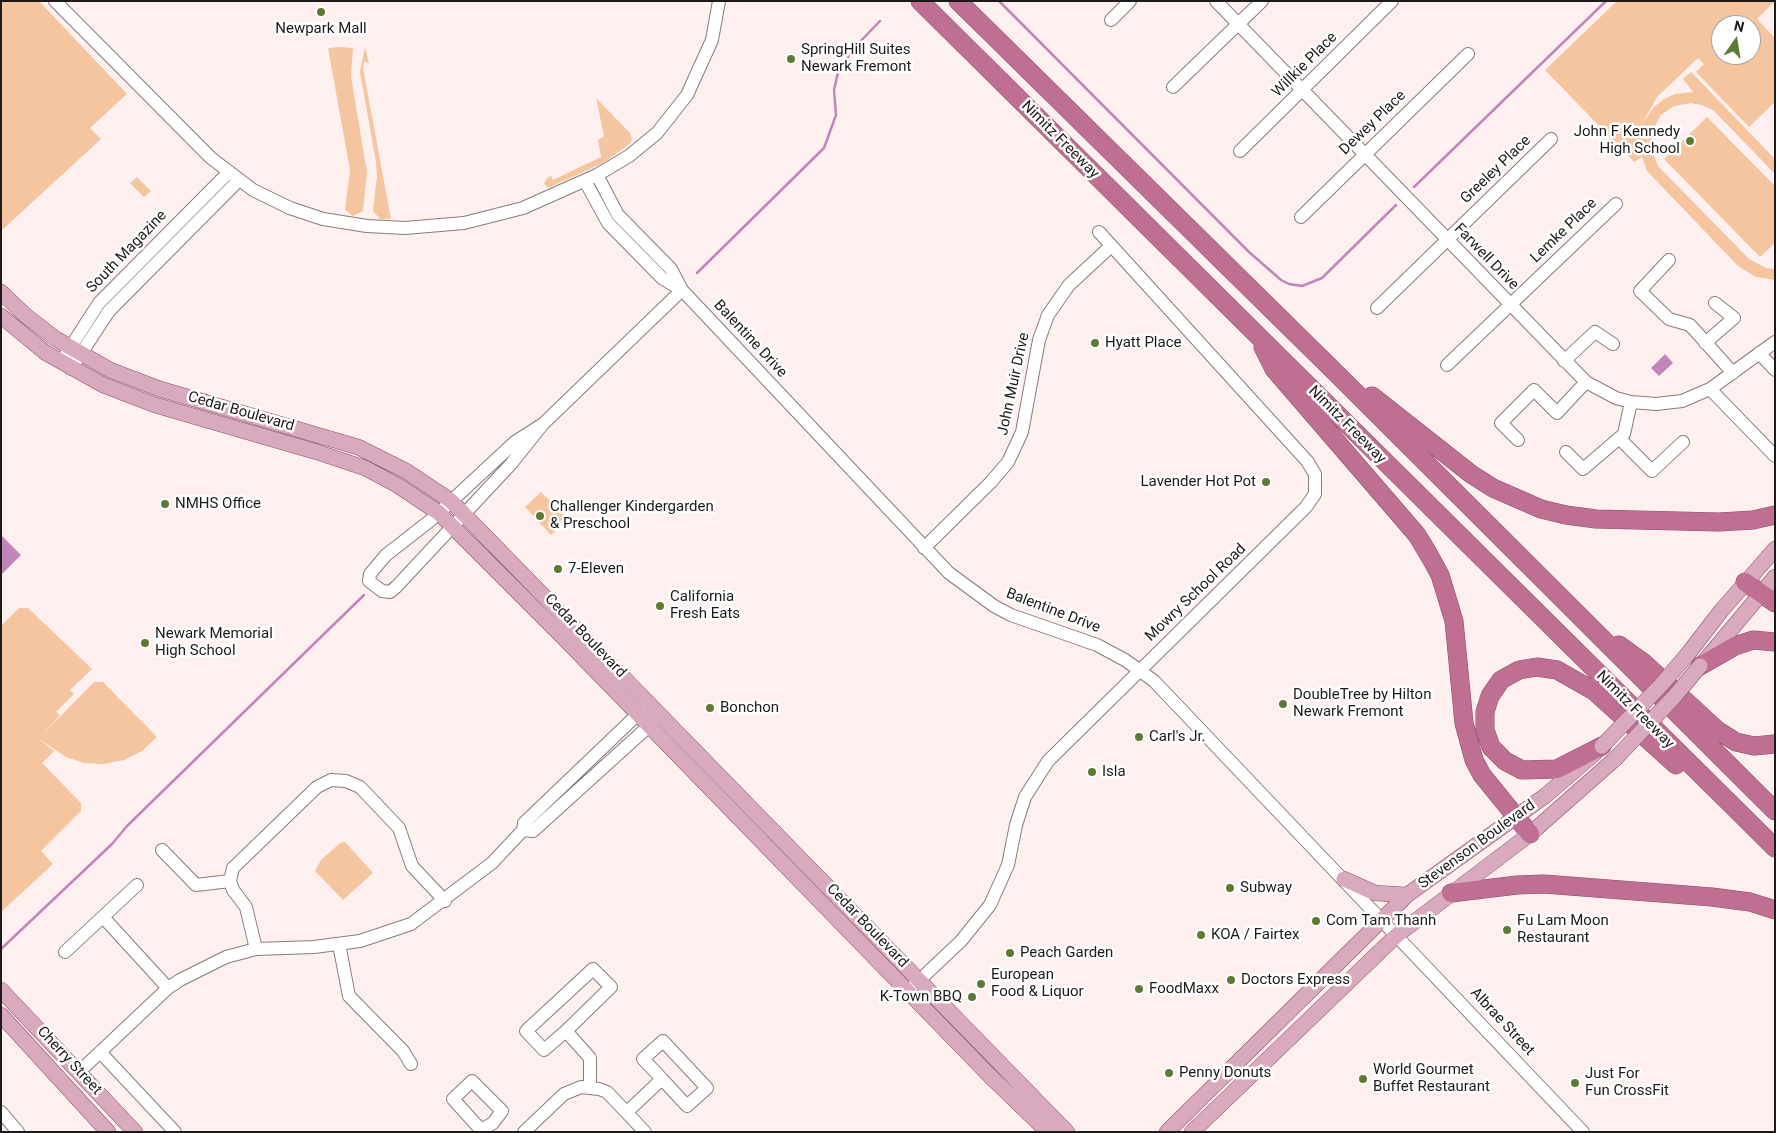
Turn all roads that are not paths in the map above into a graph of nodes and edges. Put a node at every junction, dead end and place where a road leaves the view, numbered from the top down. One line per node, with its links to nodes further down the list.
1 (55, 1): 17 (street)
2 (719, 1): 18 (street)
3 (920, 1): 31 (highway, Nimitz Freeway)
4 (958, 1): 42 (highway, Nimitz Freeway)
5 (1130, 1): 9 (street)
6 (1216, 1): 10 (street, Farwell Drive)
7 (1262, 1): 10 (street)
8 (1392, 1): 13 (street, Willkie Place)
9 (1111, 20)
10 (1238, 24): 12 (street); 13 (street, Farwell Drive)
11 (1468, 54): 16 (street, Dewey Place)
12 (1174, 87)
13 (1302, 90): 15 (street, Willkie Place); 16 (street, Farwell Drive)
14 (1551, 139): 22 (street, Greeley Place)
15 (1240, 151)
16 (1364, 154): 20 (street, Dewey Place); 22 (street, Farwell Drive)
17 (233, 177): 18 (street); 35 (street, South Magazine)
18 (591, 178): 25 (street, Balentine Drive)
19 (1616, 204): 28 (street, Lemke Place)
20 (1302, 217)
21 (1099, 232): 23 (street, Mowry School Road)
22 (1447, 240): 28 (street, Farwell Drive); 29 (street, Greeley Place)
23 (1111, 246): 57 (street, John Muir Drive); 65 (street, Mowry School Road)
24 (1669, 260): 32 (street)
25 (682, 290): 46 (street); 57 (street, Balentine Drive)
26 (1, 292): 35 (main road, Cedar Boulevard)
27 (1715, 304): 32 (street)
28 (1510, 305): 37 (street, Farwell Drive); 38 (street, Lemke Place)
29 (1377, 308)
30 (1, 316): 39 (main road, Cedar Boulevard)
31 (1258, 336): 72 (highway); 73 (highway, Nimitz Freeway)
32 (1705, 343): 41 (street)
33 (1773, 343): 36 (street, Farwell Drive)
34 (1613, 344): 37 (street)
35 (75, 351): 39 (street, South Magazine); 52 (main road, Cedar Boulevard)
36 (1759, 353): 40 (street); 41 (street, Farwell Drive)
37 (1564, 361): 43 (street, Farwell Drive)
38 (1447, 365)
39 (66, 366): 53 (main road, Cedar Boulevard)
40 (1775, 370)
41 (1733, 373): 44 (street, Farwell Drive)
42 (1339, 376): 55 (highway); 62 (highway, Nimitz Freeway)
43 (1586, 382): 45 (street, Farwell Drive); 48 (street)
44 (1710, 389): 45 (street, Farwell Drive); 51 (street)
45 (1631, 402): 47 (street)
46 (543, 424): 52 (street); 54 (street)
47 (1619, 438): 49 (street); 50 (street)
48 (1518, 440)
49 (1683, 442)
50 (1566, 452)
51 (1775, 456)
52 (451, 501): 53 (street); 54 (main road, Cedar Boulevard)
53 (439, 513): 56 (main road, Cedar Boulevard); 56 (street)
54 (465, 513): 56 (street); 66 (main road, Cedar Boulevard)
55 (1775, 515)
56 (454, 526): 67 (main road, Cedar Boulevard)
57 (924, 548): 65 (street, Balentine Drive)
58 (1775, 549): 60 (main road, Stevenson Boulevard)
59 (1775, 577): 61 (main road, Stevenson Boulevard)
60 (1745, 582): 61 (highway); 64 (main road, Stevenson Boulevard)
61 (1768, 597): 64 (main road, Stevenson Boulevard)
62 (1566, 605): 69 (highway); 71 (highway, Nimitz Freeway)
63 (1775, 642): 64 (highway)
64 (1693, 660): 70 (main road, Stevenson Boulevard, bridge); 75 (main road, Stevenson Boulevard, bridge)
65 (1140, 670): 78 (street, Balentine Drive); 91 (street, Mowry School Road)
66 (657, 710): 67 (street); 68 (street); 91 (main road, Cedar Boulevard)
67 (638, 714): 68 (main road, Cedar Boulevard); 74 (street)
68 (649, 726): 74 (street); 94 (main road, Cedar Boulevard)
69 (1775, 744)
70 (1602, 746): 72 (main road, Stevenson Boulevard); 73 (highway)
71 (1775, 811)
72 (1516, 817): 75 (highway); 82 (main road, Stevenson Boulevard)
73 (1744, 818): 76 (highway, Nimitz Freeway)
74 (523, 830): 83 (street)
75 (1530, 834): 81 (main road, Stevenson Boulevard)
76 (1775, 848)
77 (162, 850): 79 (street)
78 (1344, 879): 82 (main road); 86 (street, Balentine Drive)
79 (230, 881): 83 (street); 89 (street)
80 (137, 885): 85 (street)
81 (1451, 893): 84 (highway); 87 (main road, Stevenson Boulevard)
82 (1407, 895): 86 (main road, Stevenson Boulevard)
83 (444, 901): 88 (street)
84 (1775, 910)
85 (103, 917): 90 (street); 92 (street)
86 (1382, 920): 87 (street, Balentine Drive); 112 (main road, Stevenson Boulevard)
87 (1397, 935): 113 (main road, Stevenson Boulevard); 114 (street, Albrae Street)
88 (339, 944): 89 (street); 98 (street)
89 (256, 949): 92 (street)
90 (65, 952)
91 (919, 980): 94 (street, Mowry School Road); 111 (main road, Cedar Boulevard)
92 (168, 988): 97 (street)
93 (1, 990): 99 (main road, Cherry Street)
94 (908, 991): 110 (main road, Cedar Boulevard)
95 (6, 1020): 99 (main road); 105 (main road, Cherry Street)
96 (566, 1031): 96 (street); 101 (street)
97 (100, 1052): 99 (street); 107 (street)
98 (411, 1064)
99 (79, 1072): 106 (main road, Cherry Street)
100 (662, 1079): 100 (street); 103 (street)
101 (590, 1087): 103 (street); 108 (street)
102 (1, 1112): 104 (street)
103 (627, 1112): 109 (street)
104 (18, 1132)
105 (108, 1132)
106 (135, 1132)
107 (175, 1132)
108 (524, 1132)
109 (645, 1132)
110 (1048, 1132)
111 (1067, 1132)
112 (1167, 1132)
113 (1192, 1132)
114 (1583, 1132)

